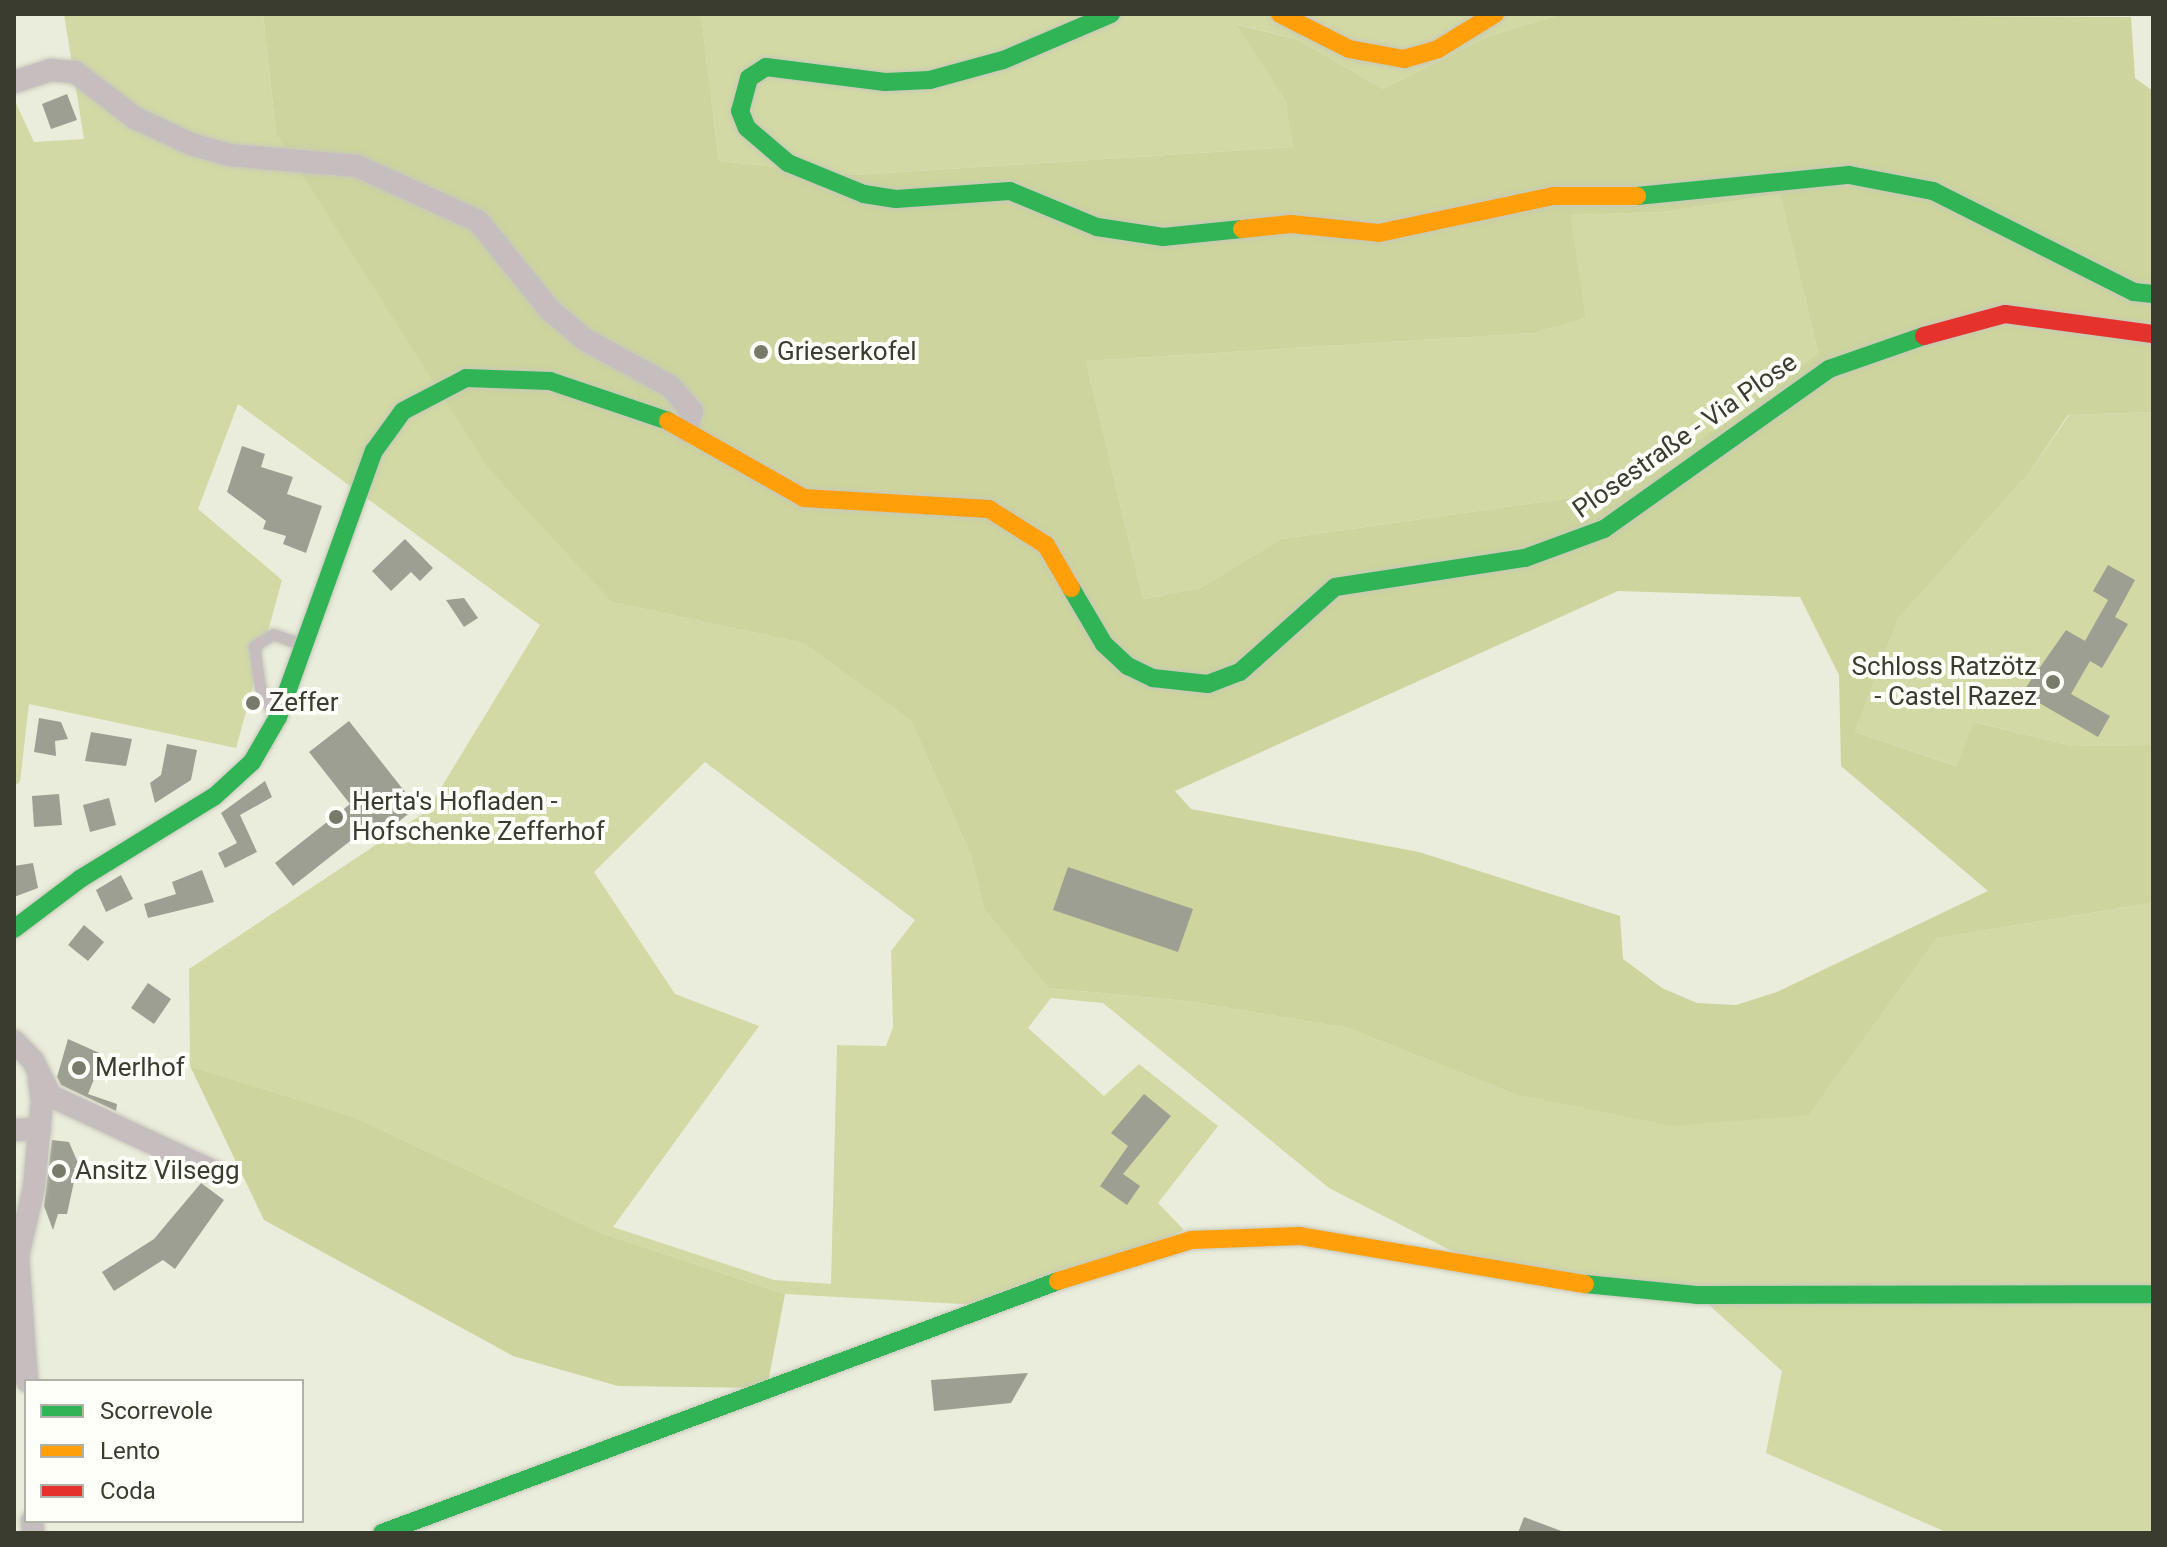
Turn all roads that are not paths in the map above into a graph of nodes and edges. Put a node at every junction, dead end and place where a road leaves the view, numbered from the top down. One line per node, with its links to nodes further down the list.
1 (1111, 14): 5 (street)
2 (1280, 14): 3 (street)
3 (1495, 14)
4 (14, 82): 7 (street)
5 (2153, 294)
6 (2153, 334): 7 (street, Plosestraße - Via Plose)
7 (686, 430): 8 (street, Plosestraße - Via Plose)
8 (303, 645): 9 (street, Plosestraße - Via Plose); 9 (lane)
9 (278, 717): 10 (street, Plosestraße - Via Plose)
10 (14, 929)
11 (14, 1041): 12 (street)
12 (39, 1079): 13 (street); 15 (street)
13 (40, 1129): 14 (street); 17 (street)
14 (14, 1130)
15 (215, 1172)
16 (2153, 1294): 18 (street)
17 (27, 1379)
18 (382, 1533)

